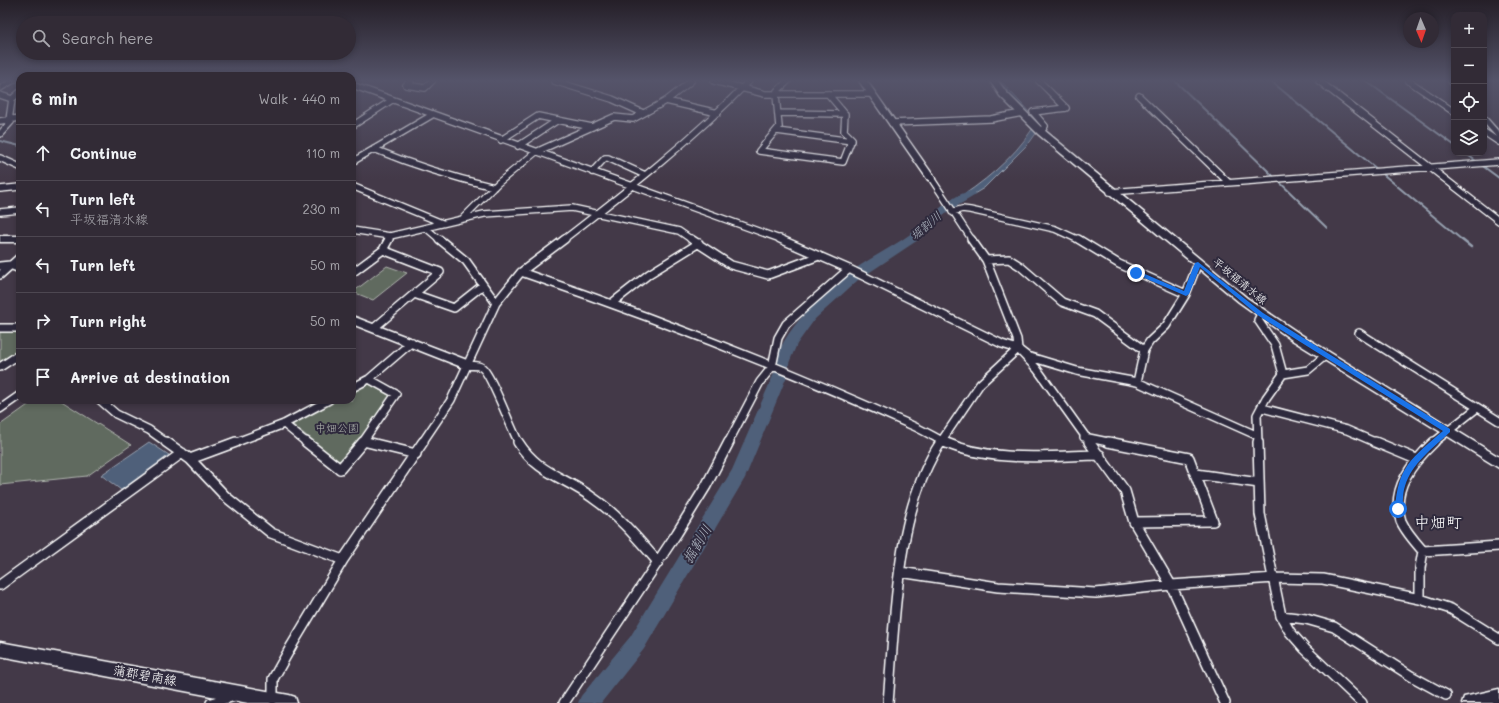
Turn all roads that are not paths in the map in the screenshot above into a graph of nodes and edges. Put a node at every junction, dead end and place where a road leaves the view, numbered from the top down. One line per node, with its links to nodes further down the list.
1 (779, 113): 23 (street)
2 (10, 114): 16 (street)
3 (371, 114): 20 (street)
4 (429, 114): 14 (street)
5 (642, 114): 22 (street)
6 (718, 114): 40 (street)
7 (832, 114): 8 (street)
8 (845, 114): 29 (street)
9 (885, 114): 21 (main road)
10 (1022, 114): 21 (street); 24 (main road, 平坂福清水線)
11 (1035, 114): 24 (street)
12 (1157, 114): 42 (street)
13 (1362, 114): 38 (street)
14 (432, 115): 28 (street); 32 (street)
15 (16, 119): 16 (street)
16 (9, 120): 19 (street); 25 (street)
17 (558, 120): 22 (street); 28 (street); 31 (street)
18 (1485, 120): 27 (street)
19 (0, 121)
20 (356, 123)
21 (892, 123): 41 (main road)
22 (592, 127): 33 (street)
23 (777, 131): 29 (street); 29 (street)
24 (1041, 132): 48 (main road, 平坂福清水線)
25 (0, 134)
26 (1487, 134): 30 (street)
27 (1499, 136)
28 (501, 140): 31 (street)
29 (852, 141)
30 (1499, 142)
31 (518, 146): 33 (street)
32 (374, 148): 35 (street); 45 (street)
33 (536, 152): 39 (street); 45 (street)
34 (0, 158): 37 (street)
35 (356, 159)
36 (1499, 162): 38 (street)
37 (16, 165)
38 (1430, 166): 42 (street); 54 (street)
39 (592, 172): 40 (street); 43 (street)
40 (645, 175): 43 (street)
41 (930, 178): 51 (street)
42 (1228, 182): 48 (street)
43 (631, 186): 52 (street); 63 (street)
44 (16, 187): 47 (street)
45 (494, 187): 53 (street)
46 (356, 188): 55 (street)
47 (0, 189)
48 (1110, 192): 66 (main road, 平坂福清水線)
49 (16, 210): 50 (street)
50 (0, 212)
51 (952, 212): 65 (street); 76 (street)
52 (596, 214): 53 (street); 61 (street); 72 (street)
53 (463, 218): 55 (street)
54 (1499, 220)
55 (442, 223): 56 (street)
56 (426, 228): 58 (street); 74 (street)
57 (356, 231): 58 (street)
58 (390, 236): 62 (street)
59 (0, 239): 60 (main road)
60 (16, 239)
61 (699, 243): 63 (street); 78 (street)
62 (383, 250): 70 (street); 75 (street)
63 (819, 256): 71 (street)
64 (16, 260): 67 (street)
65 (986, 260): 86 (street); 87 (street)
66 (1198, 263): 76 (street); 79 (main road, 平坂福清水線)
67 (10, 265): 68 (street); 69 (street); 73 (street)
68 (0, 266)
69 (16, 267)
70 (356, 270)
71 (849, 270): 86 (street); 92 (street)
72 (521, 272): 77 (street); 78 (street)
73 (0, 276)
74 (483, 285): 75 (street); 77 (street)
75 (414, 294): 83 (street)
76 (1186, 294): 87 (street)
77 (496, 303): 90 (street)
78 (612, 303): 92 (street)
79 (1261, 314): 88 (main road, 平坂福清水線); 93 (street)
80 (356, 321): 83 (main road)
81 (0, 328): 82 (street)
82 (16, 328)
83 (374, 328): 85 (main road)
84 (1359, 332): 101 (street)
85 (412, 342): 90 (main road); 94 (street)
86 (1018, 349): 95 (street); 107 (street); 108 (street)
87 (1144, 350): 95 (street)
88 (1326, 355): 93 (street); 105 (main road, 平坂福清水線)
89 (16, 357): 91 (street)
90 (468, 365): 111 (street); 122 (street)
91 (0, 367)
92 (772, 367): 108 (street); 122 (street)
93 (1283, 374): 100 (street)
94 (369, 378): 96 (street); 109 (street)
95 (1136, 382): 106 (street)
96 (356, 386)
97 (16, 399): 102 (street)
98 (105, 404): 110 (street)
99 (322, 404): 104 (street)
100 (1262, 408): 106 (street); 114 (street)
101 (1477, 408): 103 (street); 105 (street)
102 (0, 409)
103 (1499, 421)
104 (284, 424): 109 (street); 113 (street)
105 (1448, 430): 114 (street); 115 (main road, 平坂福清水線)
106 (1256, 435): 117 (street)
107 (1084, 436): 112 (street); 116 (street)
108 (942, 439): 112 (street); 123 (street)
109 (364, 441): 111 (street)
110 (182, 453): 113 (street); 126 (street)
111 (416, 454): 121 (street)
112 (1100, 455): 118 (street)
113 (190, 459): 121 (street)
114 (1416, 459): 120 (street)
115 (1499, 464)
116 (1196, 474): 117 (street); 118 (street)
117 (1259, 482): 124 (street)
118 (1134, 522): 125 (street)
119 (1499, 546): 120 (street)
120 (1423, 551): 127 (street)
121 (343, 560): 132 (street)
122 (658, 562): 136 (street)
123 (900, 572): 125 (street); 137 (street)
124 (1275, 578): 125 (street); 127 (street); 128 (street)
125 (1171, 584): 138 (street)
126 (0, 585)
127 (1420, 599): 129 (street)
128 (1281, 616): 131 (street); 139 (street)
129 (1499, 639)
130 (0, 649): 132 (main road, 蒲郡碧南線)
131 (1446, 694)
132 (257, 698): 134 (street); 135 (main road, 蒲郡碧南線)
133 (1496, 699): 140 (main road)
134 (211, 703)
135 (289, 703)
136 (564, 703)
137 (888, 703)
138 (1225, 703)
139 (1362, 703)
140 (1470, 703)

